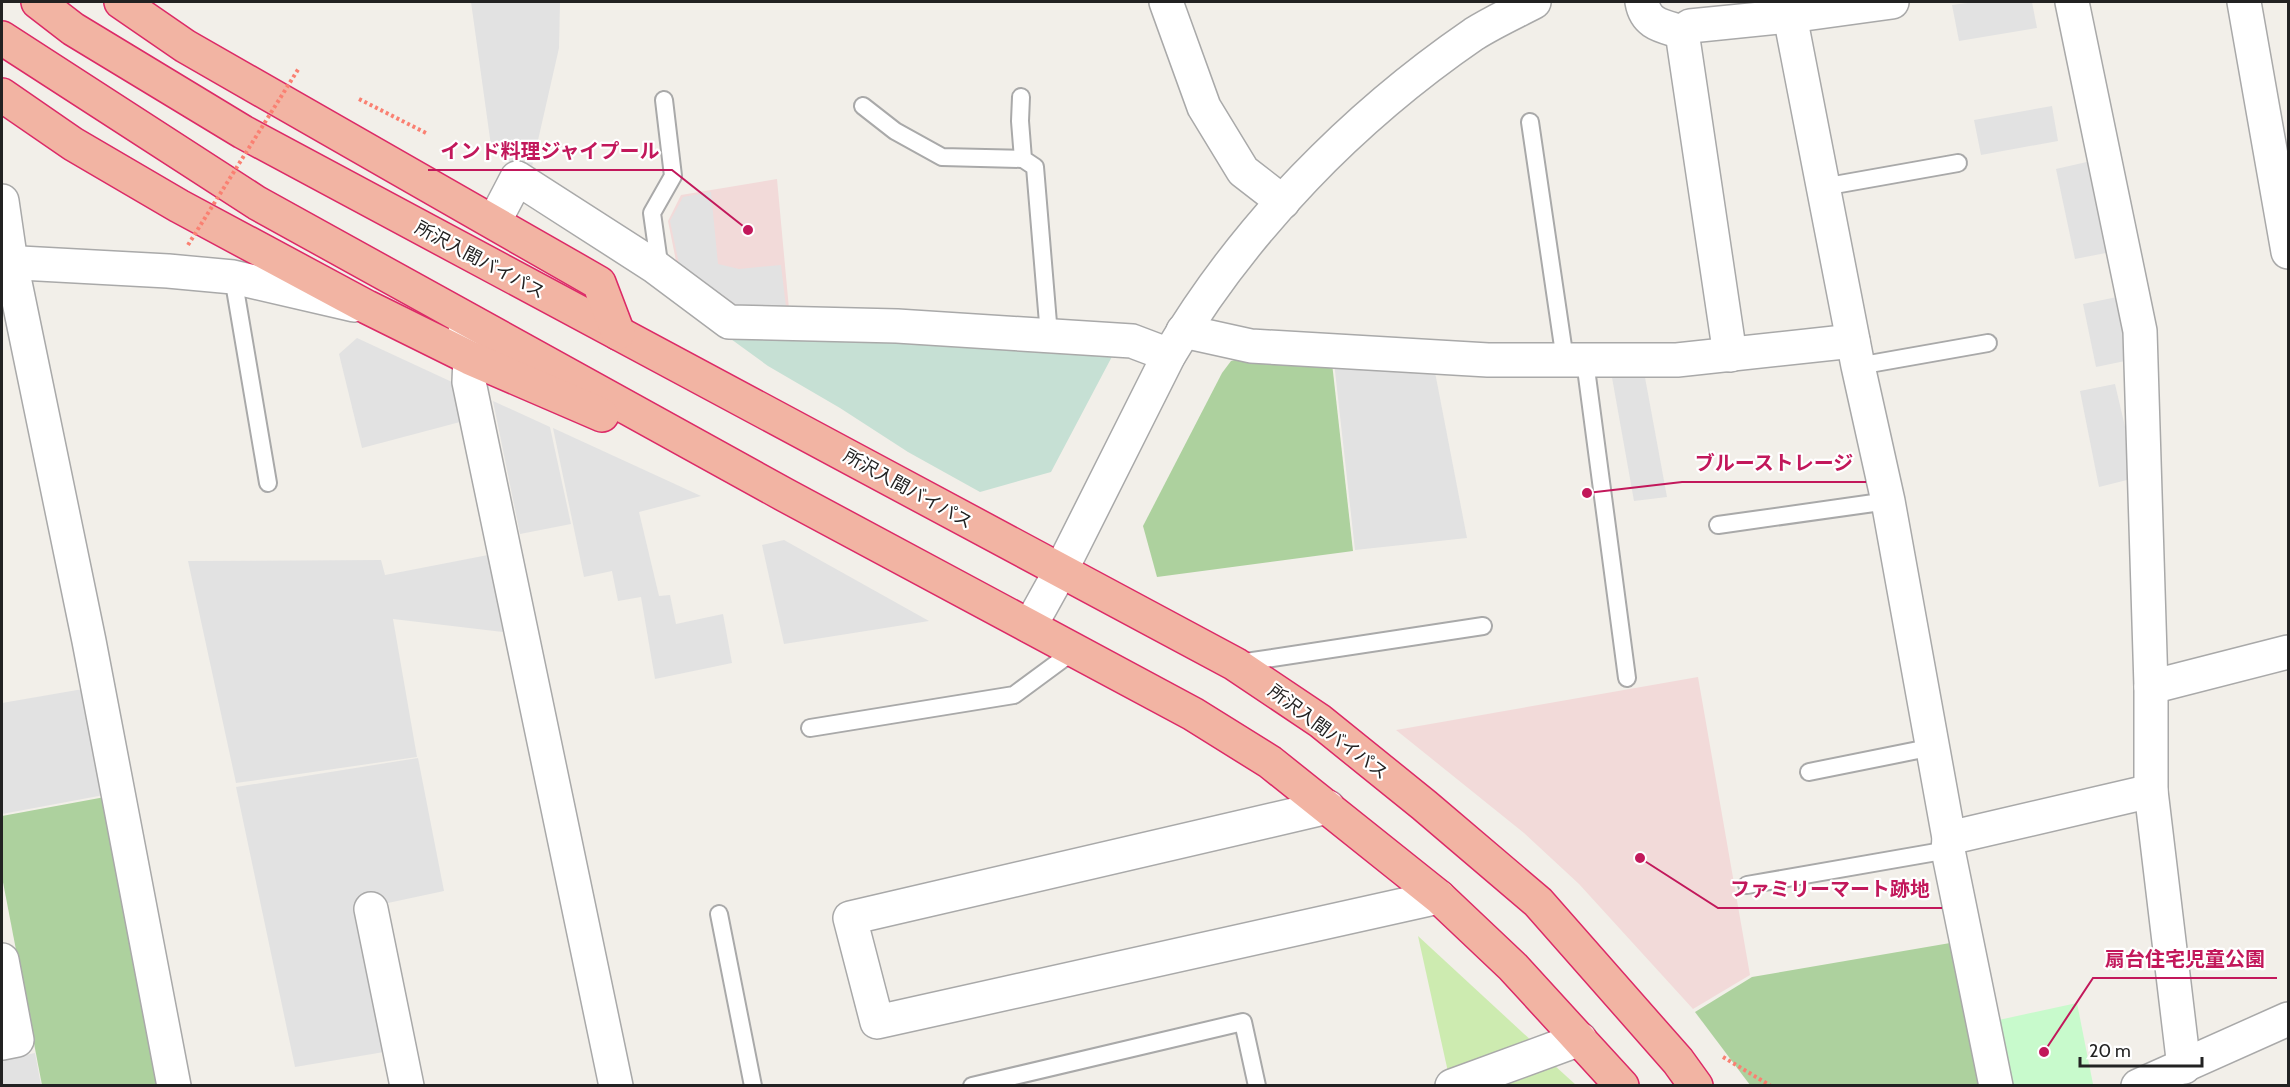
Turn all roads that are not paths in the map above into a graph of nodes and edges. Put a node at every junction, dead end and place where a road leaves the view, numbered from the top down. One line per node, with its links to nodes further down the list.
1 (38, 2): 29 (highway, 所沢入間バイパス)
2 (121, 2): 22 (highway)
3 (1166, 2): 21 (street)
4 (1534, 2): 21 (street)
5 (1642, 2): 10 (street)
6 (1892, 2): 9 (street)
7 (2072, 2): 48 (street)
8 (2244, 2): 23 (street)
9 (1790, 16): 10 (street); 19 (street)
10 (1682, 32): 34 (street)
11 (2, 38): 28 (highway)
12 (2, 95): 27 (highway)
13 (1021, 97): 17 (lane)
14 (664, 100): 25 (lane)
15 (863, 106): 17 (lane)
16 (1530, 122): 36 (lane)
17 (1023, 159): 30 (lane)
18 (1958, 164): 19 (lane)
19 (1822, 187): 33 (street)
20 (2, 201): 24 (street)
21 (1283, 202): 31 (street)
22 (494, 222): 25 (street); 29 (highway)
23 (2289, 252)
24 (6, 263): 26 (street); 65 (street)
25 (660, 271): 30 (street)
26 (233, 277): 27 (street); 37 (lane)
27 (367, 308): 35 (highway)
28 (462, 316): 35 (street); 38 (highway)
29 (618, 333): 41 (highway, 所沢入間バイパス)
30 (1049, 335): 31 (street)
31 (1176, 343): 36 (street); 41 (street)
32 (1988, 343): 33 (lane)
33 (1855, 353): 34 (street); 39 (street)
34 (1730, 355): 36 (street)
35 (470, 358): 38 (highway); 67 (street)
36 (1575, 360): 47 (lane)
37 (268, 483)
38 (785, 495): 42 (highway)
39 (1888, 501): 40 (lane); 50 (street)
40 (1718, 525)
41 (1060, 572): 42 (street); 46 (highway, 所沢入間バイパス)
42 (1030, 626): 44 (highway)
43 (1483, 626): 46 (lane)
44 (1075, 650): 49 (lane); 53 (highway)
45 (2289, 652): 48 (street)
46 (1235, 664): 73 (highway, 所沢入間バイパス)
47 (1627, 678)
48 (2151, 687): 52 (street)
49 (810, 729)
50 (1933, 747): 51 (lane); 54 (street)
51 (1809, 772)
52 (2151, 791): 54 (street); 63 (street)
53 (1328, 807): 56 (highway); 56 (street)
54 (1949, 844): 55 (lane); 74 (street)
55 (1747, 885)
56 (1439, 897): 61 (highway)
57 (371, 909): 66 (street)
58 (719, 914): 68 (lane)
59 (2, 960): 62 (street)
60 (2289, 1020): 63 (street)
61 (1580, 1040): 71 (street); 72 (highway)
62 (2, 1043)
63 (2184, 1066): 64 (street)
64 (2141, 1085)
65 (174, 1086)
66 (407, 1086)
67 (616, 1086)
68 (753, 1086)
69 (972, 1086): 70 (lane)
70 (1257, 1086)
71 (1452, 1086)
72 (1622, 1086)
73 (1696, 1086)
74 (1996, 1086)

